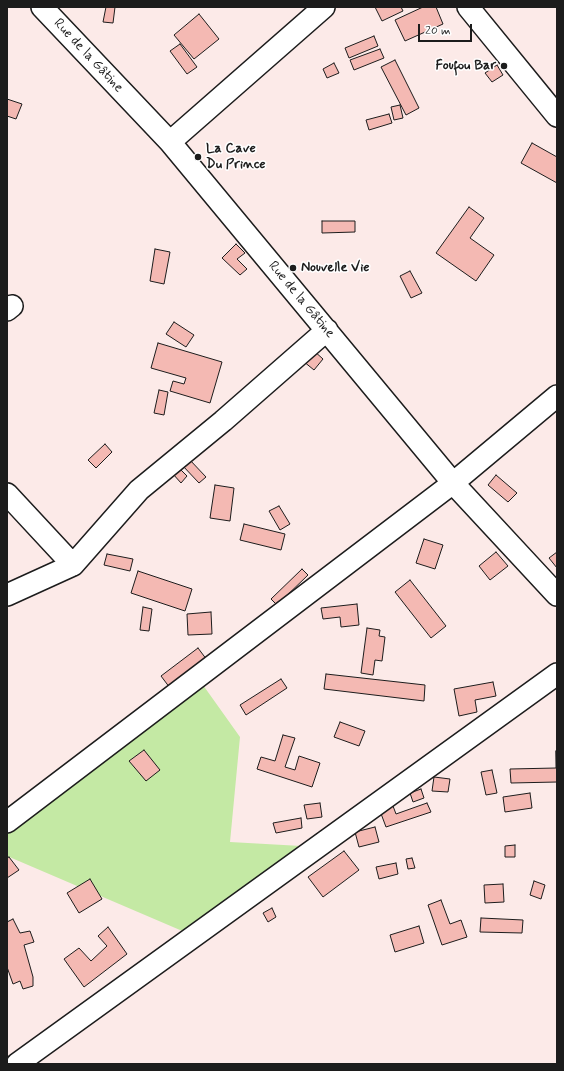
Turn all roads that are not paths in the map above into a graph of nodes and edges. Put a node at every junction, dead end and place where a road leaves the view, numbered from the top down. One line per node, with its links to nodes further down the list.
1 (42, 7): 5 (street, Rue de la Gâtine)
2 (324, 7): 5 (street)
3 (468, 7): 4 (street)
4 (557, 116)
5 (170, 142): 6 (street, Rue de la Gâtine)
6 (327, 330): 8 (street, Rue de la Gâtine); 10 (street)
7 (557, 396): 8 (street)
8 (453, 483): 12 (street, Rue de la Gâtine); 14 (street)
9 (7, 494): 10 (street)
10 (73, 565): 11 (street)
11 (7, 595)
12 (557, 595)
13 (557, 674): 15 (street)
14 (7, 822)
15 (17, 1064)

